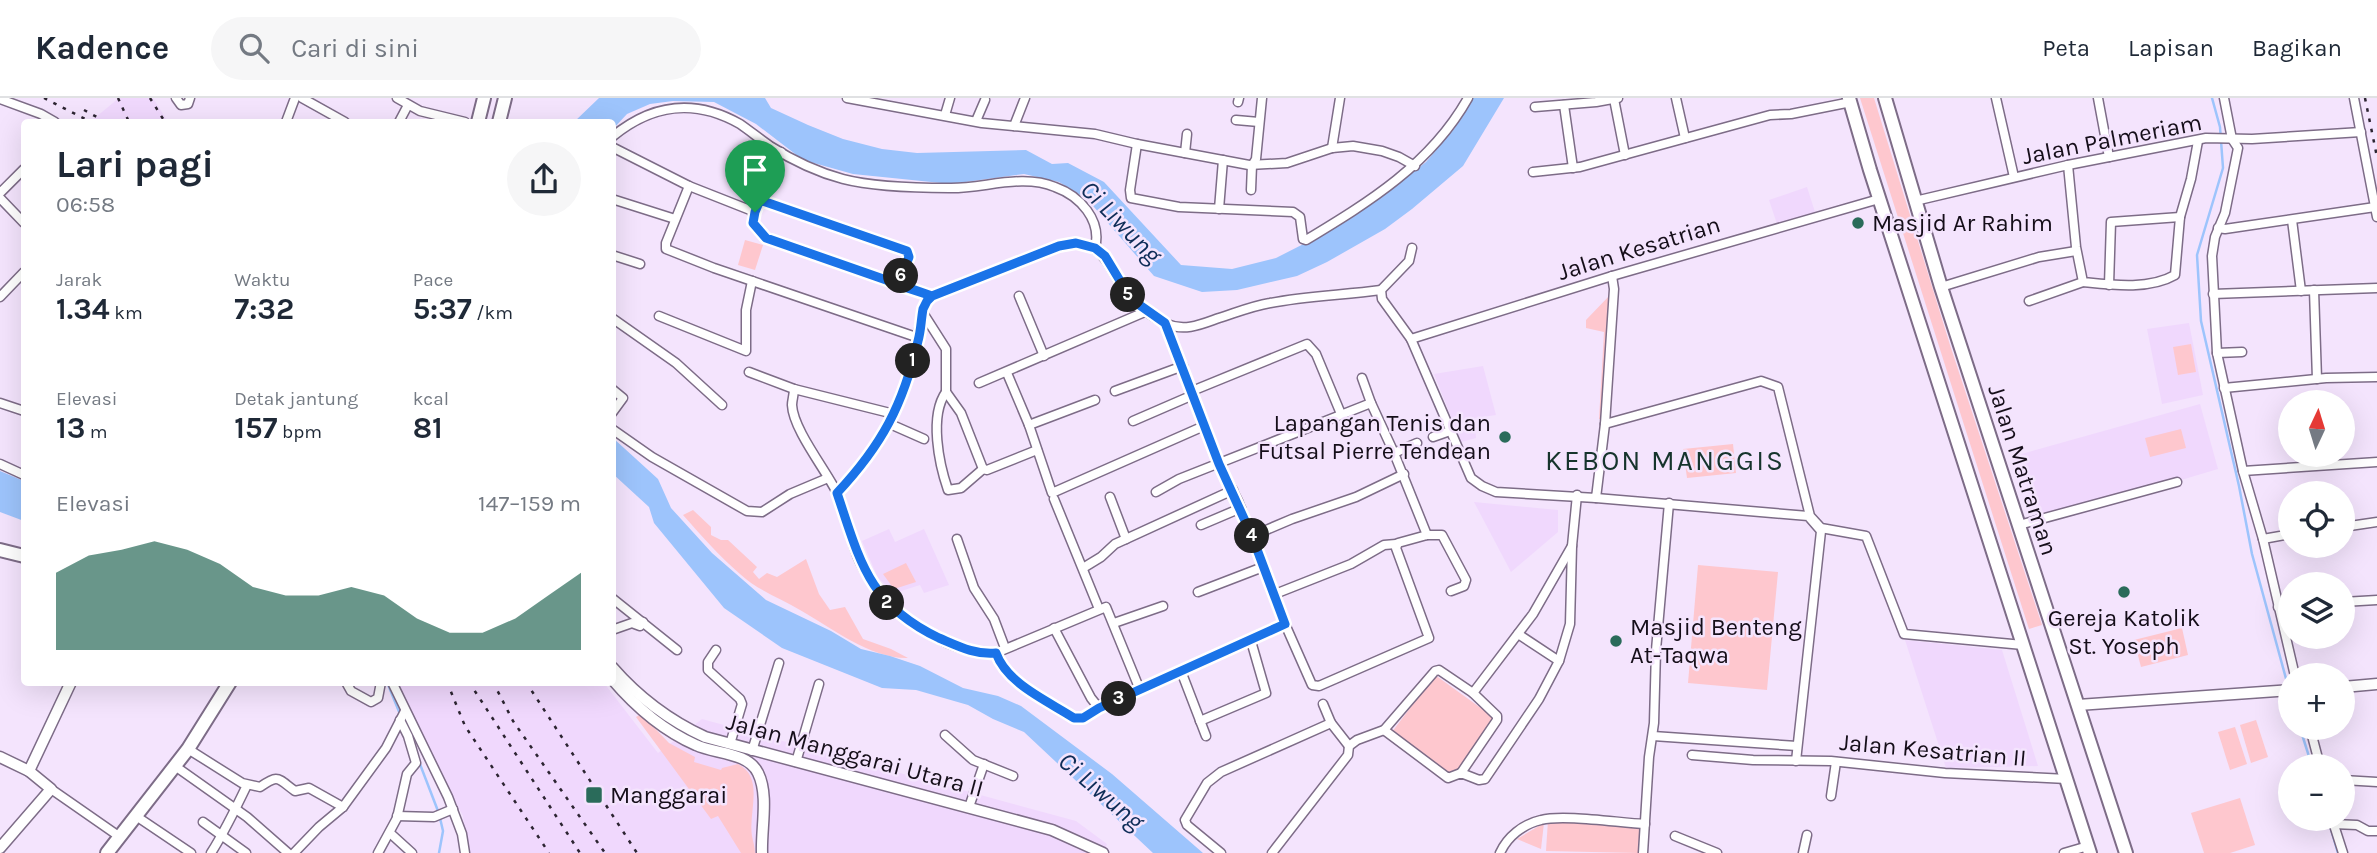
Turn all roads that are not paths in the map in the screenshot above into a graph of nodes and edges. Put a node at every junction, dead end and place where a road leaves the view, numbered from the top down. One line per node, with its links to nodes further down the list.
1 (176, 98): 2 (street)
2 (190, 98)
3 (295, 98): 29 (street)
4 (302, 98): 30 (street)
5 (397, 98): 24 (street)
6 (484, 98): 33 (main road)
7 (505, 98): 34 (main road)
8 (846, 98): 27 (street)
9 (950, 98): 27 (street)
10 (1025, 98): 38 (street)
11 (1262, 98): 37 (street)
12 (1340, 98): 46 (street)
13 (1468, 98): 55 (street)
14 (1676, 98): 42 (street)
15 (1885, 98): 66 (main road, Jalan Matraman)
16 (1996, 98): 59 (street)
17 (2098, 98): 51 (street)
18 (2224, 98): 44 (street)
19 (2354, 98): 39 (street)
20 (0, 99): 28 (street)
21 (1616, 99): 25 (street); 50 (street)
22 (985, 100): 36 (street)
23 (1850, 100): 42 (street); 63 (main road)
24 (408, 105): 31 (street); 32 (street)
25 (1564, 105): 26 (street); 56 (street)
26 (1535, 107)
27 (945, 115): 36 (street)
28 (50, 119)
29 (287, 119)
30 (340, 119)
31 (401, 119)
32 (452, 119)
33 (479, 119)
34 (500, 119)
35 (1236, 120): 37 (street)
36 (976, 121): 38 (street)
37 (1259, 122): 53 (street)
38 (1014, 125): 45 (street)
39 (2361, 132): 44 (street, Jalan Palmeriam); 67 (street)
40 (616, 134): 48 (street)
41 (1187, 134): 49 (street)
42 (1685, 138): 50 (street)
43 (2202, 139): 44 (street, Jalan Palmeriam); 51 (street, Jalan Palmeriam); 70 (street)
44 (2229, 139): 75 (street)
45 (1137, 144): 49 (street); 68 (street)
46 (1332, 148): 53 (street); 55 (street)
47 (616, 149): 60 (street)
48 (781, 152): 64 (street); 76 (street)
49 (1185, 153): 52 (street)
50 (1625, 155): 56 (street)
51 (2109, 157): 54 (street, Jalan Palmeriam)
52 (1223, 160): 53 (street); 68 (street)
53 (1253, 164): 61 (street)
54 (2068, 165): 59 (street, Jalan Palmeriam); 78 (street)
55 (1415, 166): 68 (street)
56 (1573, 168): 58 (street)
57 (21, 172): 62 (street)
58 (1533, 172)
59 (2014, 177): 66 (street, Jalan Palmeriam)
60 (690, 186): 69 (street); 72 (street)
61 (1251, 190)
62 (0, 196): 73 (street)
63 (1879, 199): 82 (street, Jalan Kesatrian); 193 (main road)
64 (760, 200): 69 (street); 85 (street)
65 (616, 201): 72 (street)
66 (1915, 201): 87 (main road, Jalan Matraman)
67 (2375, 207): 71 (street); 74 (street)
68 (1219, 209)
69 (755, 212): 85 (street)
70 (2180, 217): 86 (street); 86 (street)
71 (2377, 217)
72 (675, 219): 83 (street)
73 (21, 220)
74 (2292, 220): 75 (street); 90 (street)
75 (2218, 228): 92 (street)
76 (1095, 248): 93 (street); 97 (street)
77 (1412, 248): 89 (street)
78 (2076, 251): 84 (street); 87 (street)
79 (616, 256): 80 (street)
80 (640, 264)
81 (21, 275): 95 (street)
82 (1612, 276): 103 (street, Jalan Kesatrian); 130 (street)
83 (752, 281): 99 (street); 102 (street)
84 (2082, 282): 86 (street); 96 (street)
85 (898, 285): 93 (street)
86 (2109, 285)
87 (1941, 287): 161 (main road, Jalan Matraman)
88 (2377, 288): 91 (street)
89 (1381, 290): 101 (street); 103 (street)
90 (2301, 290): 91 (street); 92 (street)
91 (2314, 290): 112 (street)
92 (2213, 294): 105 (street)
93 (932, 296): 98 (street)
94 (1019, 296): 106 (street)
95 (0, 297)
96 (2029, 300)
97 (1147, 311): 101 (street); 106 (street)
98 (923, 313): 102 (street); 118 (street)
99 (659, 316)
100 (616, 321): 123 (street)
101 (1165, 323): 107 (street)
102 (919, 338): 126 (street)
103 (1411, 339): 133 (street)
104 (2242, 352): 105 (street)
105 (2217, 353): 114 (street)
106 (1044, 356): 109 (street)
107 (1182, 366): 116 (street); 119 (street)
108 (749, 372): 115 (street)
109 (1007, 373): 113 (street); 131 (street)
110 (2377, 377): 112 (street)
111 (1362, 378): 121 (street)
112 (2316, 379): 114 (street)
113 (978, 383)
114 (2224, 388): 144 (street)
115 (794, 389): 126 (street); 147 (street)
116 (1115, 391)
117 (616, 392): 124 (street)
118 (946, 392): 143 (street); 143 (street)
119 (1192, 393): 127 (street); 128 (street); 132 (street)
120 (1095, 400): 131 (street)
121 (1371, 402): 127 (street); 139 (street)
122 (0, 403): 125 (street)
123 (722, 405)
124 (616, 407)
125 (21, 410)
126 (894, 414): 129 (street)
127 (1341, 414): 142 (street)
128 (1133, 421)
129 (890, 424): 136 (street); 151 (street)
130 (1605, 424): 154 (street); 158 (street)
131 (1028, 425): 138 (street)
132 (1204, 426): 138 (street); 142 (street)
133 (1450, 431): 135 (street); 152 (street)
134 (616, 432): 147 (street)
135 (1433, 437)
136 (924, 439)
137 (1417, 443): 139 (street)
138 (1037, 450): 143 (street)
139 (1394, 453): 146 (street)
140 (2377, 462): 144 (street)
141 (0, 464): 145 (street)
142 (1219, 464): 149 (street); 150 (street)
143 (983, 469)
144 (2243, 471): 166 (street)
145 (21, 474)
146 (1404, 474): 163 (street); 164 (street)
147 (828, 478): 151 (street)
148 (2177, 482): 161 (street)
149 (1233, 490): 157 (street); 168 (street)
150 (1156, 492)
151 (837, 493): 197 (street)
152 (1577, 495): 154 (street); 170 (street)
153 (1110, 497): 168 (street)
154 (1595, 498): 156 (street)
155 (1054, 499): 176 (street)
156 (1669, 503): 158 (street); 223 (street)
157 (1241, 508): 160 (street); 164 (street)
158 (1809, 516): 193 (street); 226 (street)
159 (2377, 522): 162 (street)
160 (1201, 525)
161 (2020, 525): 215 (main road, Jalan Matraman)
162 (2355, 525)
163 (1427, 535): 169 (street); 177 (street)
164 (1252, 536): 175 (street)
165 (2278, 536): 166 (street)
166 (2263, 538): 184 (street)
167 (957, 539): 194 (street)
168 (1126, 539): 176 (street)
169 (1396, 544): 179 (street); 188 (street)
170 (1572, 546): 191 (street); 198 (street)
171 (0, 550): 172 (main road)
172 (21, 556)
173 (21, 558): 174 (main road)
174 (0, 562)
175 (1263, 567): 178 (street); 179 (street)
176 (1083, 568): 185 (street)
177 (1451, 591)
178 (1198, 592)
179 (1275, 594): 188 (street)
180 (2377, 600): 182 (street)
181 (616, 601): 186 (street)
182 (2355, 602)
183 (1163, 606): 187 (street)
184 (2278, 607)
185 (1099, 609): 187 (street); 189 (street)
186 (643, 622): 190 (street); 195 (street)
187 (1114, 623): 211 (street)
188 (1285, 624): 192 (street)
189 (1054, 628): 194 (street); 216 (street)
190 (616, 629)
191 (1518, 634): 198 (street); 213 (street)
192 (1251, 641): 201 (street); 218 (street)
193 (2023, 645): 239 (main road)
194 (1005, 648): 197 (street)
195 (677, 650)
196 (716, 650): 224 (street)
197 (996, 653): 216 (street)
198 (1559, 661): 237 (street)
199 (779, 663): 228 (street)
200 (616, 671): 224 (street, Jalan Manggarai Utara II)
201 (1181, 671): 211 (street); 218 (street)
202 (616, 683): 273 (street)
203 (819, 684): 232 (street)
204 (2377, 684): 210 (street)
205 (70, 686): 236 (street)
206 (227, 686): 227 (main road)
207 (348, 686): 208 (street)
208 (380, 686)
209 (393, 686): 217 (street)
210 (2355, 686)
211 (1140, 690): 216 (street)
212 (2278, 692): 215 (street)
213 (1473, 693): 220 (street); 237 (street)
214 (1323, 704): 219 (street)
215 (2078, 705): 281 (main road, Jalan Matraman)
216 (1099, 708)
217 (402, 716): 246 (street); 248 (street); 250 (street)
218 (1200, 721): 222 (street)
219 (1331, 723): 225 (street); 274 (street)
220 (1384, 730): 225 (street); 237 (street)
221 (945, 735): 234 (street)
222 (1206, 736)
223 (1653, 736): 226 (street); 252 (street)
224 (730, 744): 228 (street, Jalan Manggarai Utara II)
225 (1349, 746): 275 (street)
226 (1797, 746): 231 (street)
227 (188, 749): 235 (main road); 242 (street)
228 (752, 751): 232 (street, Jalan Manggarai Utara II)
229 (1692, 755): 231 (street, Jalan Kesatrian II)
230 (0, 757): 236 (street)
231 (1796, 761): 233 (street, Jalan Kesatrian II)
232 (796, 762): 247 (street, Jalan Manggarai Utara II)
233 (1836, 762): 239 (street, Jalan Kesatrian II); 244 (street)
234 (984, 764): 238 (street); 247 (street)
235 (175, 766): 245 (street); 249 (main road)
236 (29, 771): 243 (street)
237 (1461, 773)
238 (1013, 776)
239 (2067, 779): 262 (main road)
240 (2355, 781): 241 (street)
241 (2377, 782)
242 (247, 785): 245 (street); 246 (street)
243 (51, 789): 260 (street); 261 (street)
244 (1831, 796)
245 (234, 807): 258 (street); 268 (street)
246 (343, 807): 269 (street)
247 (969, 807): 263 (street, Jalan Manggarai Utara II)
248 (453, 809): 250 (street); 272 (street)
249 (136, 816): 260 (main road); 265 (street)
250 (397, 816): 256 (street)
251 (203, 822): 258 (street)
252 (1645, 824): 276 (street); 277 (street)
253 (2355, 825): 255 (street)
254 (2336, 831): 282 (street)
255 (2377, 831)
256 (390, 833): 270 (street); 271 (street)
257 (1807, 835): 279 (street)
258 (222, 836): 266 (street); 267 (street)
259 (1675, 836): 278 (street)
260 (120, 837): 264 (main road)
261 (0, 848)
262 (2089, 850): 280 (street)
263 (1099, 852)
264 (107, 853)
265 (191, 853)
266 (211, 853)
267 (246, 853)
268 (288, 853)
269 (294, 853)
270 (378, 853)
271 (412, 853)
272 (466, 853)
273 (762, 853)
274 (1221, 853)
275 (1272, 853)
276 (1500, 853)
277 (1643, 853)
278 (1717, 853)
279 (1803, 853)
280 (2064, 853)
281 (2126, 853)
282 (2343, 853)

